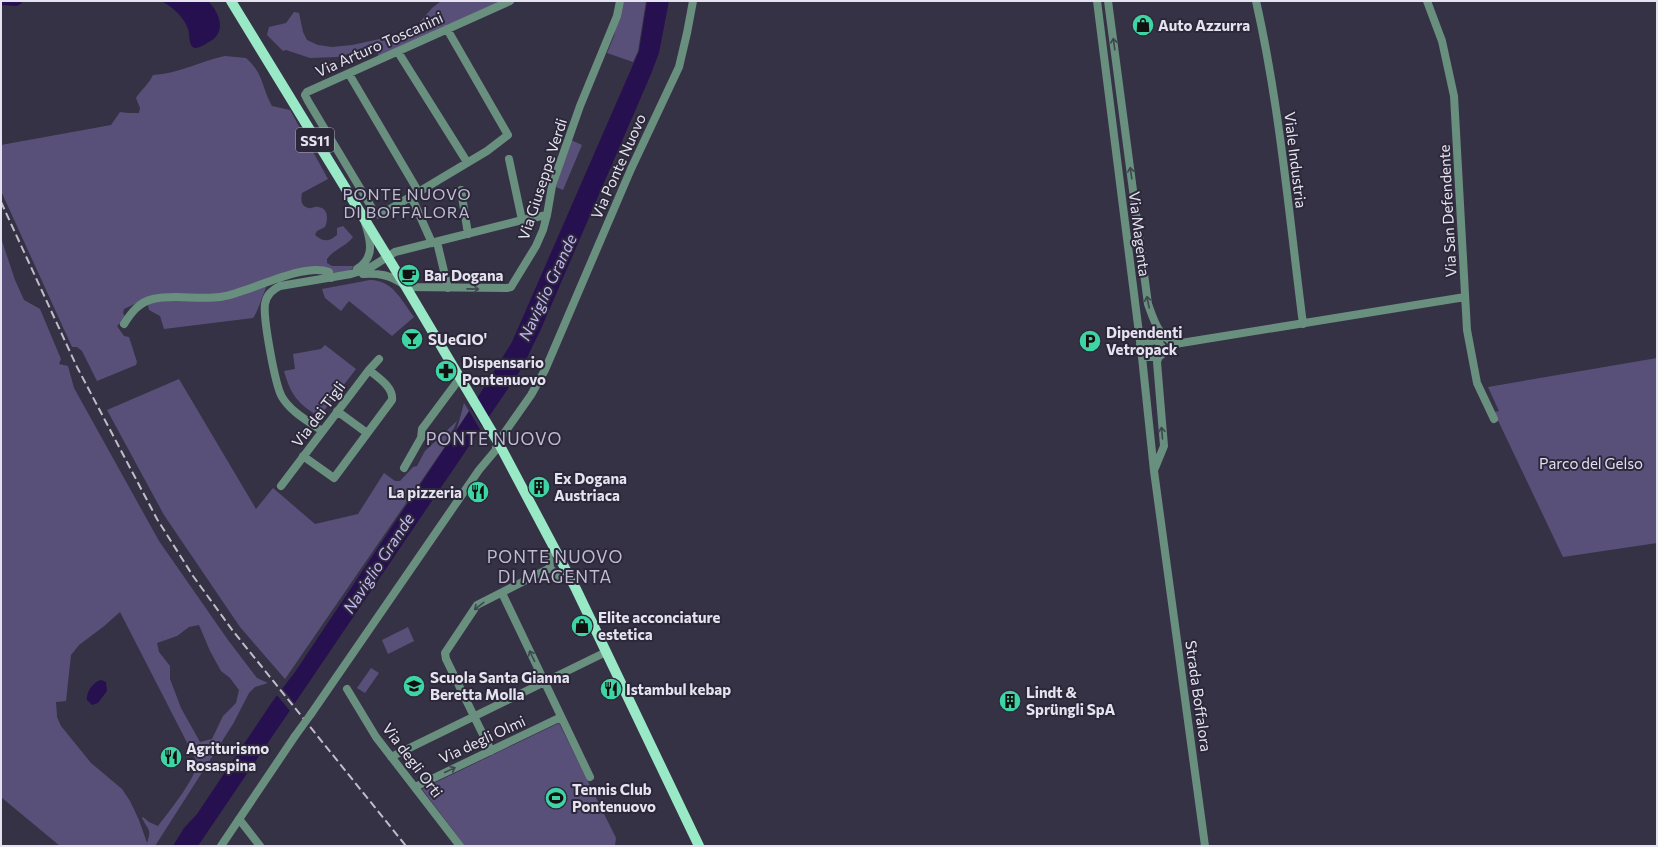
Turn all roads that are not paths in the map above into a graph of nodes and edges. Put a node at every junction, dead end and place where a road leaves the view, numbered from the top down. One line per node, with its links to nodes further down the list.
1 (231, 1): 14 (main road, SS11)
2 (510, 1): 9 (street, Via Arturo Toscanini)
3 (620, 1): 19 (street, Via Giuseppe Verdi)
4 (693, 1): 44 (street, Via Ponte Nuovo)
5 (1097, 1): 33 (street, Via Magenta)
6 (1108, 1): 32 (street, Via Magenta, one-way to 6)
7 (1256, 1): 31 (street, Viale Industria)
8 (1427, 1): 29 (street, Via San Defendente)
9 (448, 29): 10 (street, Via Arturo Toscanini); 15 (street)
10 (398, 52): 11 (street, Via Arturo Toscanini); 15 (street)
11 (349, 74): 12 (street, Via Arturo Toscanini); 17 (street)
12 (339, 152): 14 (street); 17 (street)
13 (510, 159): 20 (street)
14 (328, 160): 18 (main road, SS11)
15 (467, 162): 17 (street)
16 (461, 190): 21 (street)
17 (414, 193): 22 (street)
18 (361, 213): 23 (main road, SS11); 24 (street)
19 (547, 215): 20 (street); 28 (street, Via Giuseppe Verdi, one-way to 19)
20 (522, 220): 21 (street)
21 (468, 234): 22 (street)
22 (434, 243): 23 (street); 28 (street)
23 (387, 257): 24 (street); 25 (street); 27 (main road, SS11)
24 (369, 259): 25 (street)
25 (350, 274): 26 (street); 27 (street)
26 (332, 278): 30 (street); 42 (street)
27 (405, 286): 28 (street, Via Giuseppe Verdi); 39 (main road, SS11)
28 (448, 288)
29 (1465, 297): 31 (street); 41 (street, Via San Defendente)
30 (124, 324)
31 (1302, 324): 34 (street)
32 (1160, 338): 33 (street); 34 (street); 36 (street, Via Magenta)
33 (1140, 344): 35 (street, Via Magenta)
34 (1175, 344): 36 (street)
35 (1142, 357): 36 (street); 47 (street, Via Magenta)
36 (1159, 357): 47 (street, Via Magenta, one-way to 36)
37 (379, 359): 38 (street, Via dei Tigli)
38 (369, 370): 40 (street, Via dei Tigli); 43 (street)
39 (460, 378): 44 (main road, SS11); 46 (street)
40 (337, 412): 42 (street, Via dei Tigli); 43 (street)
41 (1494, 419)
42 (322, 430): 45 (street, Via dei Tigli)
43 (367, 433): 45 (street)
44 (495, 438): 50 (main road, SS11); 63 (street, Via Ponte Nuovo, bridge)
45 (304, 456): 48 (street, Via dei Tigli)
46 (404, 468)
47 (1154, 471): 49 (street, Via Magenta)
48 (280, 486)
49 (1165, 549): 68 (street, Strada Boffalora)
50 (556, 551): 51 (street); 52 (main road, SS11)
51 (550, 568): 52 (street); 53 (street)
52 (567, 573): 54 (main road, SS11)
53 (502, 593): 55 (street, one-way to 53); 57 (street, one-way to 57)
54 (606, 652): 55 (street, Via degli Olmi); 67 (main road, SS11)
55 (545, 682): 57 (street, Via degli Olmi); 58 (street)
56 (346, 689): 60 (street, Via degli Orti)
57 (473, 717): 59 (street); 60 (street, Via degli Olmi)
58 (561, 717): 59 (street, Via degli Olmi); 61 (street)
59 (491, 751): 62 (street, Via degli Olmi, one-way to 59)
60 (391, 757): 62 (street, Via degli Orti)
61 (590, 777)
62 (415, 787): 66 (street, Via degli Orti)
63 (239, 819): 64 (street, Via Ponte Nuovo); 65 (street)
64 (221, 846)
65 (260, 846)
66 (460, 846)
67 (699, 846)
68 (1206, 846)

